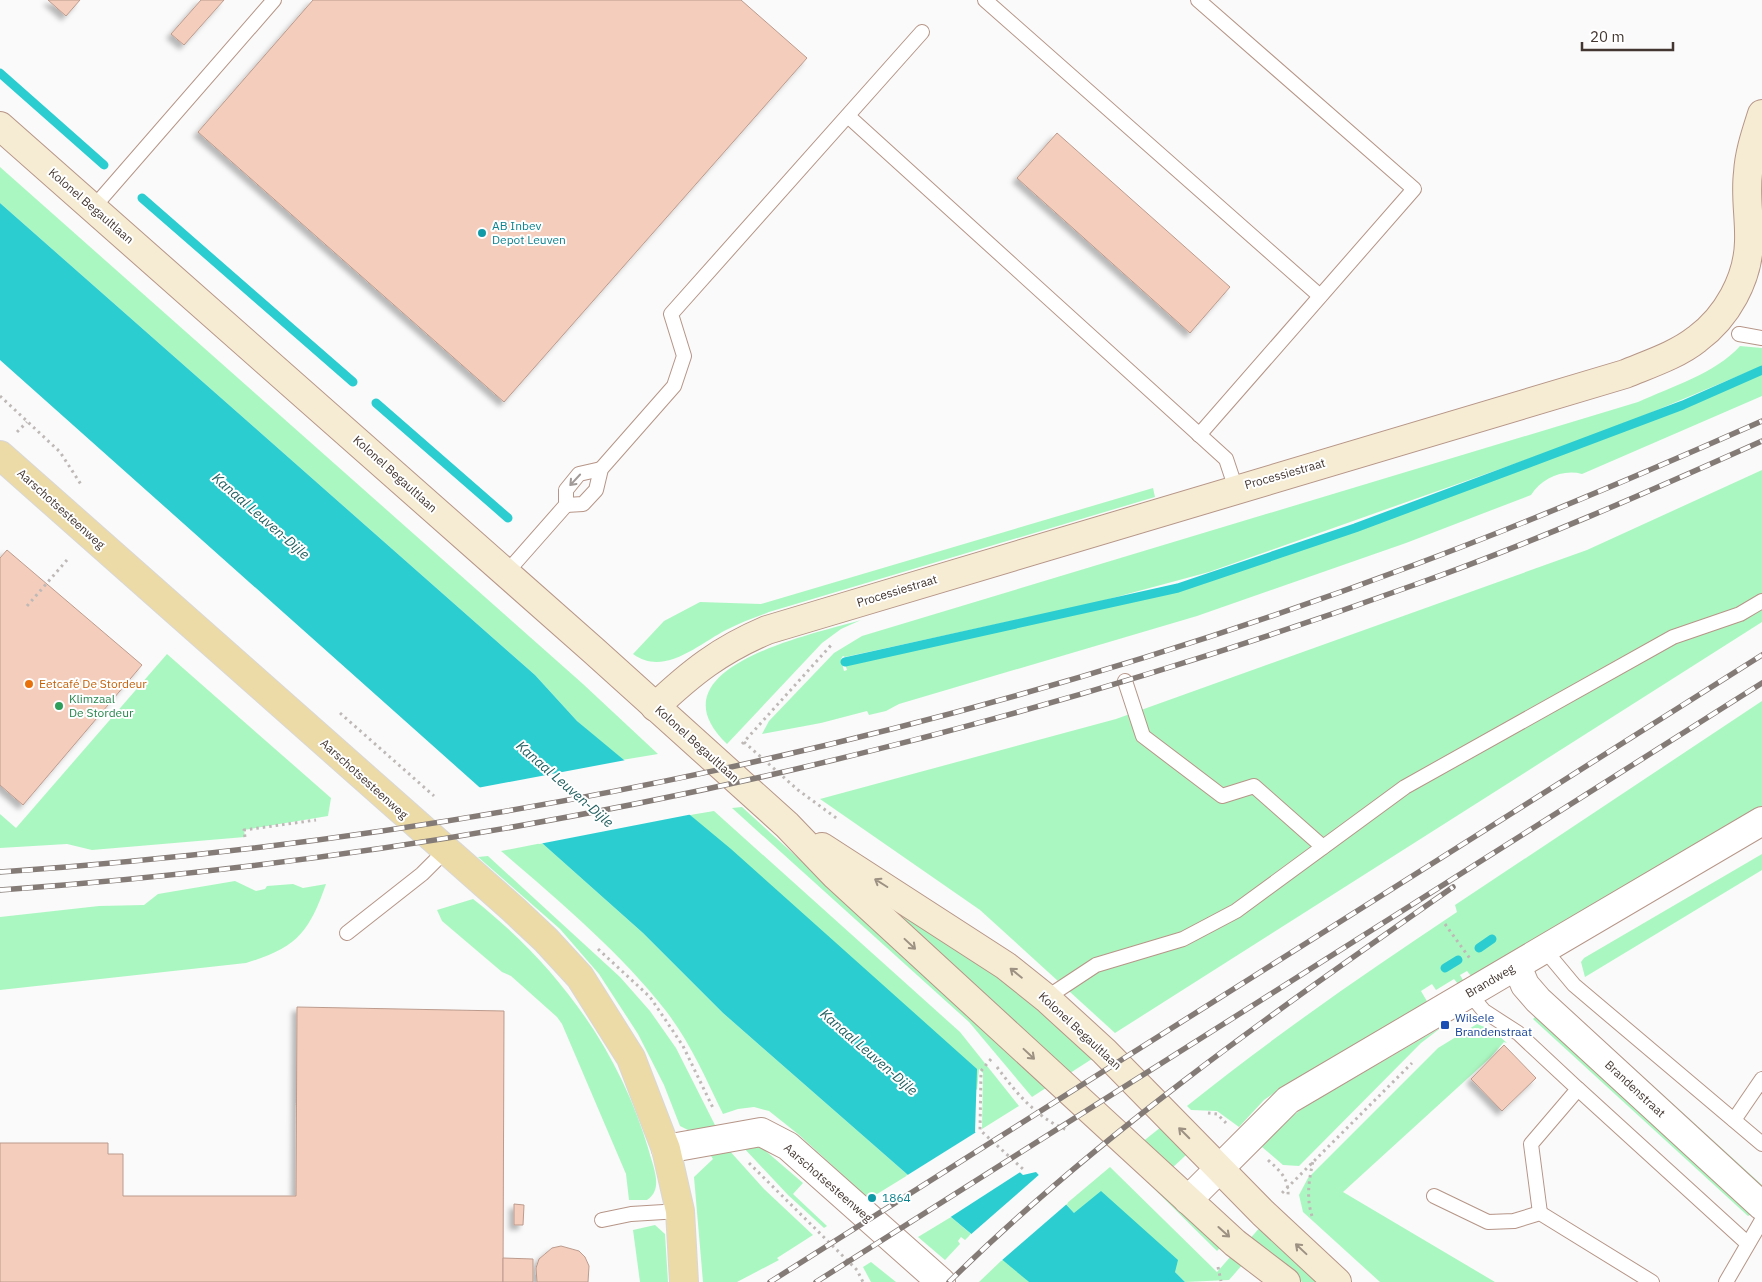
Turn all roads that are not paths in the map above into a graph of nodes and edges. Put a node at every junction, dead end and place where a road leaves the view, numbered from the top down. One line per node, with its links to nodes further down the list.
1 (274, 0): 8 (lane)
2 (985, 0): 9 (lane)
3 (1198, 0): 9 (lane)
4 (922, 32): 6 (lane)
5 (1762, 114): 15 (street, Processiestraat)
6 (848, 116): 12 (lane); 14 (lane)
7 (0, 126): 8 (street, Kolonel Begaultlaan)
8 (93, 208): 17 (street, Kolonel Begaultlaan)
9 (1320, 296): 12 (lane)
10 (1739, 334): 11 (lane)
11 (1762, 338)
12 (1199, 435): 15 (lane)
13 (0, 455): 24 (main road, Aarschotsesteenweg)
14 (601, 469): 16 (lane); 16 (lane, one-way to 16)
15 (1236, 489): 20 (street, Processiestraat)
16 (566, 505): 17 (lane)
17 (506, 573): 20 (street, Kolonel Begaultlaan)
18 (1762, 601): 23 (lane)
19 (1125, 681): 23 (lane)
20 (655, 707): 22 (street, Kolonel Begaultlaan)
21 (1762, 821): 26 (street, Brandweg)
22 (787, 825): 29 (street, Kolonel Begaultlaan, one-way to 22); 37 (street, Kolonel Begaultlaan, one-way to 37)
23 (1323, 847): 29 (lane)
24 (446, 851): 25 (lane); 34 (main road, Aarschotsesteenweg)
25 (347, 933)
26 (1544, 949): 27 (street, Brandweg); 32 (lane)
27 (1517, 966): 28 (street, Brandweg); 38 (street, Brandenstraat)
28 (1470, 993): 31 (lane); 35 (street, Brandweg)
29 (1046, 998): 35 (street, Kolonel Begaultlaan, one-way to 29)
30 (1762, 1079): 32 (lane)
31 (1578, 1090): 40 (lane); 43 (lane)
32 (1734, 1120): 33 (lane)
33 (1762, 1144)
34 (666, 1149): 39 (main road, Aarschotsesteenweg); 46 (street, Aarschotsesteenweg)
35 (1219, 1168): 37 (street, Brandweg); 47 (street, Kolonel Begaultlaan, one-way to 35)
36 (1434, 1196): 40 (lane)
37 (1188, 1200): 44 (street, Kolonel Begaultlaan, one-way to 44)
38 (1762, 1206)
39 (680, 1211): 41 (lane); 45 (main road, Aarschotsesteenweg)
40 (1540, 1213): 48 (lane)
41 (602, 1220)
42 (1762, 1220): 43 (lane)
43 (1747, 1243): 49 (lane)
44 (1272, 1278)
45 (684, 1282)
46 (941, 1282)
47 (1337, 1282)
48 (1652, 1282)
49 (1726, 1282)

